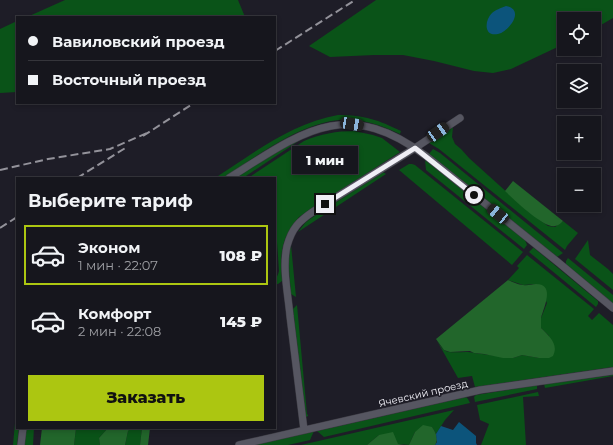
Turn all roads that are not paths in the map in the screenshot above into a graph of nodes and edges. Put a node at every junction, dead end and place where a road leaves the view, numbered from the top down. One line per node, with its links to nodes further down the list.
1 (460, 118): 2 (street)
2 (415, 148): 3 (street); 4 (street); 7 (street)
3 (231, 177)
4 (613, 308)
5 (613, 371): 7 (street, Ячевский проезд)
6 (23, 429): 8 (street)
7 (304, 430): 9 (street, Ячевский проезд)
8 (21, 445)
9 (240, 445)

